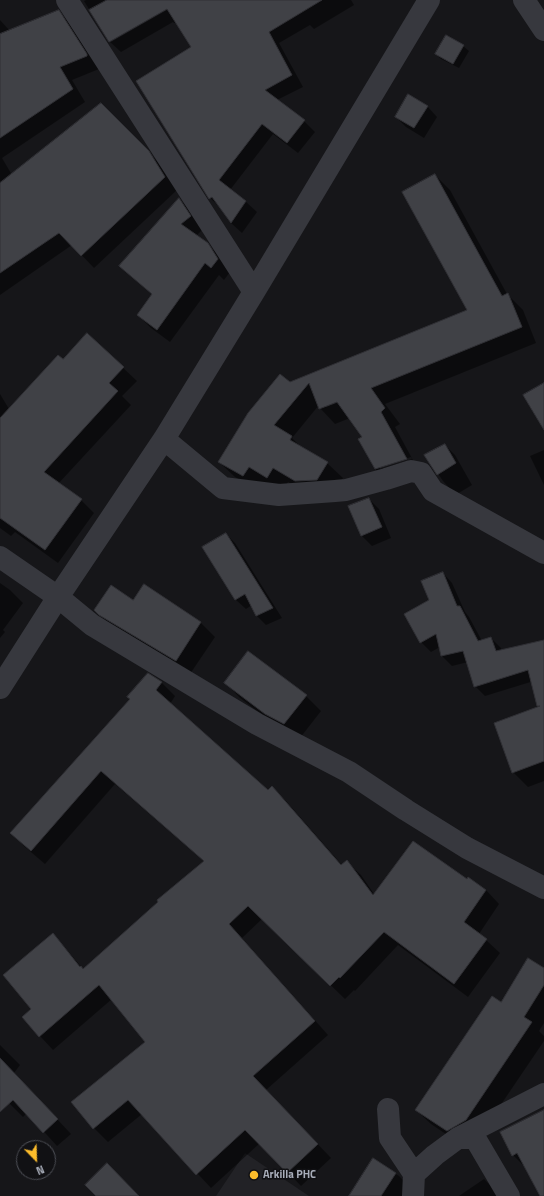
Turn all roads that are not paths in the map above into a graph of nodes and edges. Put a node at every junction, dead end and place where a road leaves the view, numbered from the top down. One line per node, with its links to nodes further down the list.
1 (67, 0): 5 (street)
2 (429, 0): 5 (street)
3 (524, 0): 4 (street)
4 (544, 30)
5 (254, 292): 6 (street)
6 (164, 439): 7 (street); 9 (street)
7 (544, 553)
8 (0, 557): 9 (street)
9 (58, 597): 10 (street); 11 (street)
10 (0, 688)
11 (544, 888)
12 (544, 1094): 14 (street)
13 (388, 1109): 15 (street)
14 (458, 1138): 15 (street); 17 (street)
15 (414, 1174): 16 (street)
16 (413, 1196)
17 (509, 1196)

